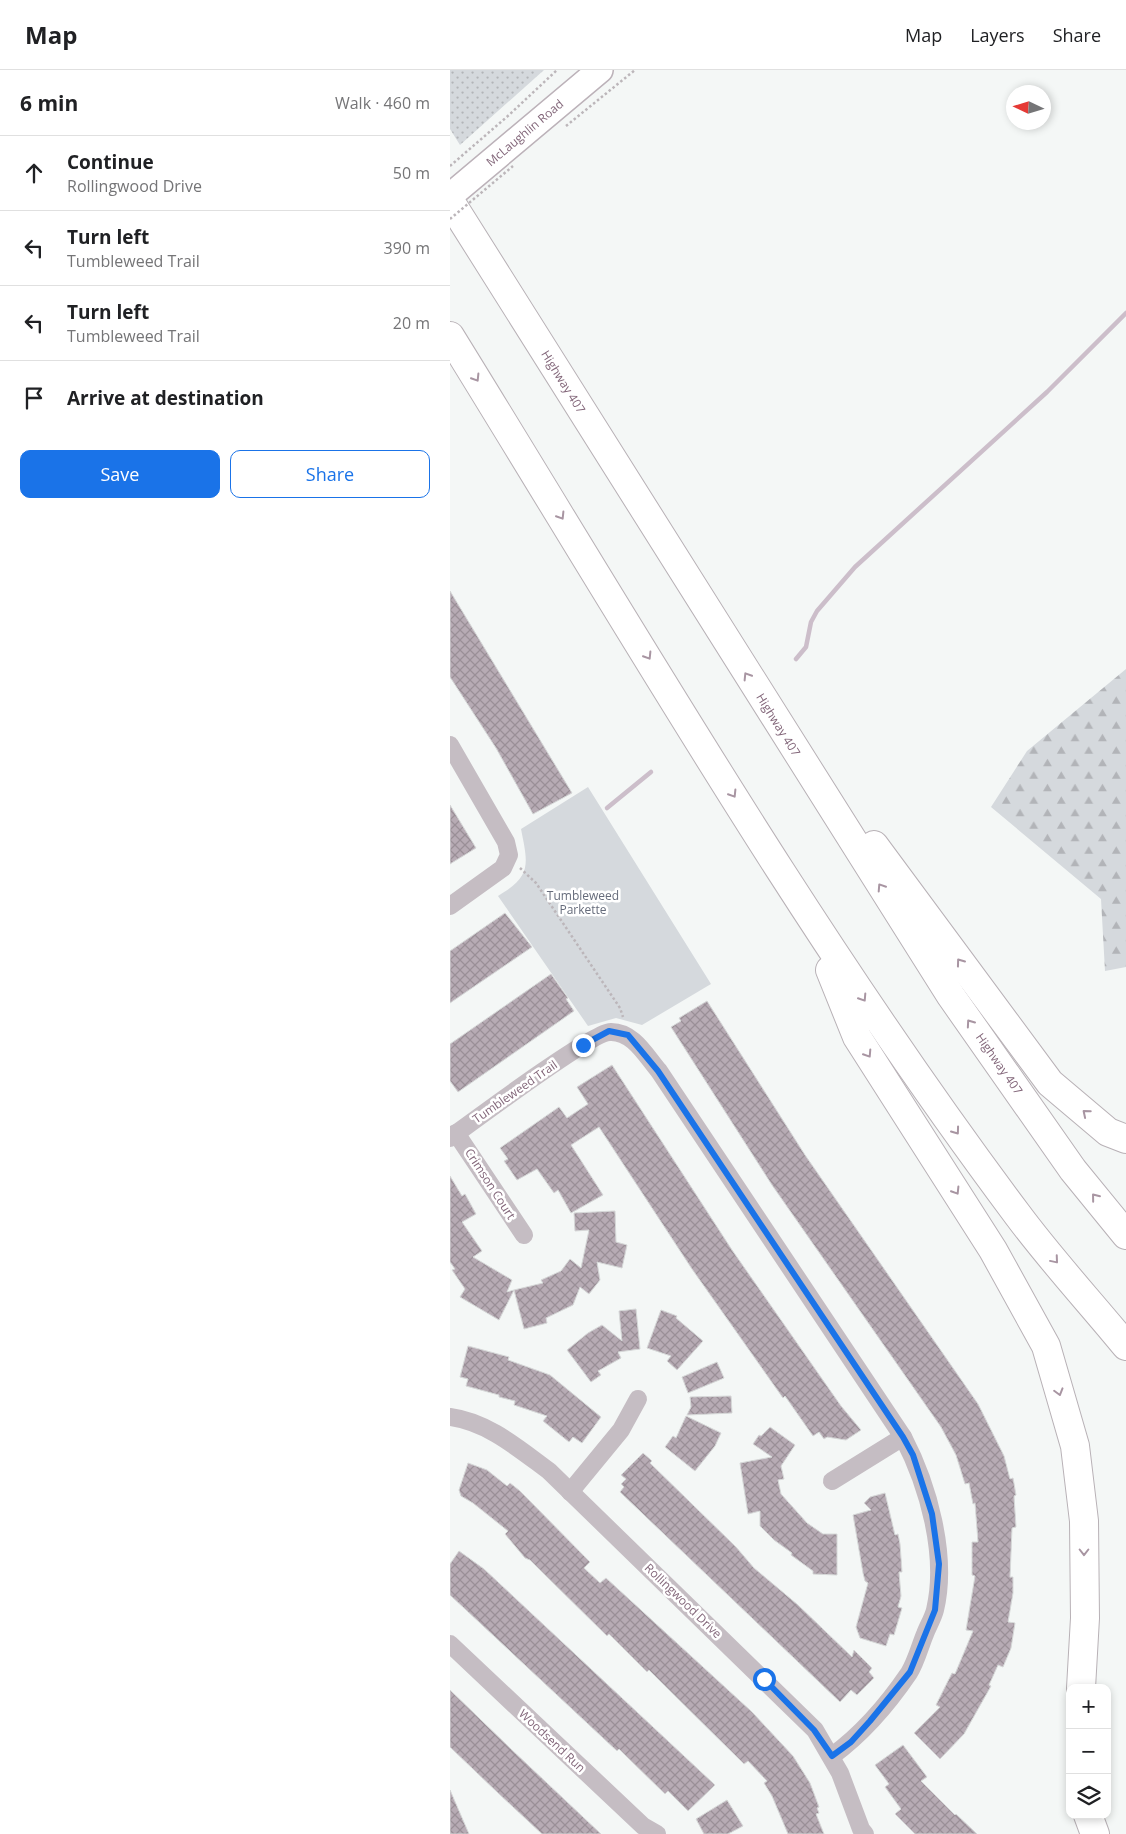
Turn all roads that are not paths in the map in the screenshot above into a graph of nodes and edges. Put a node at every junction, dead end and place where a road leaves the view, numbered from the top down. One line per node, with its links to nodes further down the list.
1 (600, 70): 2 (street, McLaughlin Road)
2 (450, 196)
3 (450, 201): 6 (highway, Highway 407, one-way to 3)
4 (450, 336): 8 (highway, one-way to 8)
5 (450, 745): 7 (street)
6 (804, 766): 10 (highway, one-way to 6); 12 (highway, Highway 407, one-way to 6)
7 (450, 906)
8 (807, 913): 13 (highway, one-way to 13); 20 (highway, one-way to 20)
9 (453, 1136): 11 (street, Crimson Court); 16 (street, Tumbleweed Trail)
10 (1126, 1139)
11 (524, 1235)
12 (1126, 1235)
13 (1126, 1346)
14 (638, 1399): 18 (street)
15 (450, 1417): 18 (street, Rollingwood Drive)
16 (903, 1437): 17 (street); 21 (street)
17 (832, 1481)
18 (570, 1492): 21 (street, Rollingwood Drive)
19 (450, 1644): 23 (street, Woodsend Run)
20 (1081, 1684)
21 (832, 1756): 24 (street, Rollingwood Drive)
22 (1089, 1819): 25 (highway)
23 (657, 1834)
24 (865, 1834)
25 (1094, 1834)

